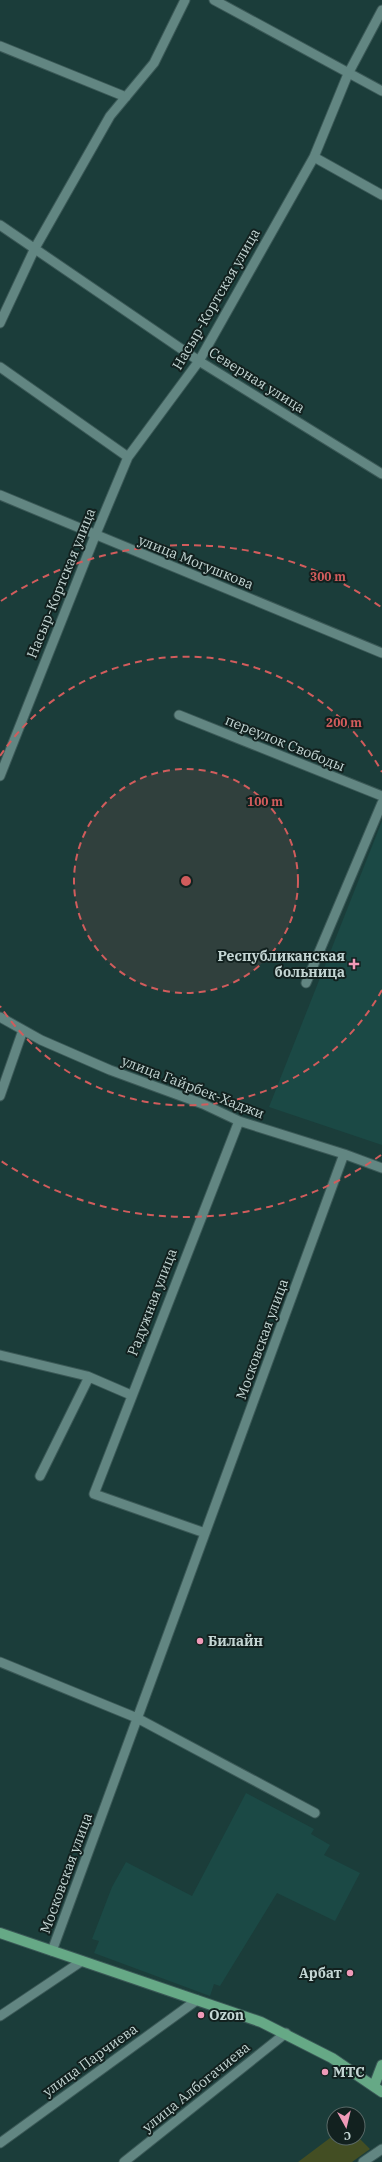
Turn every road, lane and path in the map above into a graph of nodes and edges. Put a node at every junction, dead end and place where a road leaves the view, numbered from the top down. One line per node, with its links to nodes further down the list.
1 (185, 0): 7 (street)
2 (214, 0): 5 (street)
3 (382, 10): 5 (street, Насыр-Кортская улица)
4 (0, 46): 7 (street)
5 (348, 74): 6 (street); 8 (street, Насыр-Кортская улица)
6 (382, 91)
7 (126, 97): 11 (street)
8 (314, 157): 9 (street); 13 (street, Насыр-Кортская улица)
9 (382, 195)
10 (0, 225): 11 (street, Северная улица)
11 (35, 248): 12 (street); 13 (street, Северная улица)
12 (0, 323)
13 (199, 361): 15 (street, Насыр-Кортская улица); 16 (street, Северная улица)
14 (0, 366): 15 (street)
15 (128, 457): 18 (street, Насыр-Кортская улица)
16 (382, 474)
17 (0, 495): 18 (street, улица Могушкова)
18 (95, 536): 19 (street, улица Могушкова); 21 (street, Насыр-Кортская улица)
19 (382, 653)
20 (179, 715): 22 (street, переулок Свободы)
21 (0, 776)
22 (382, 796)
23 (382, 803): 24 (street)
24 (306, 983)
25 (0, 1017): 26 (street, улица Гайрбек-Хаджи)
26 (23, 1030): 27 (street); 28 (street, улица Гайрбек-Хаджи)
27 (0, 1096)
28 (239, 1121): 29 (street, улица Гайрбек-Хаджи); 33 (street, Радужная улица)
29 (344, 1154): 30 (street, улица Гайрбек-Хаджи); 35 (street, Московская улица)
30 (382, 1168)
31 (0, 1355): 32 (street)
32 (89, 1377): 33 (street); 34 (street)
33 (131, 1395): 35 (street, Радужная улица)
34 (40, 1476)
35 (205, 1533): 37 (street, Московская улица)
36 (0, 1662): 37 (street)
37 (137, 1718): 38 (street); 40 (street, Московская улица)
38 (315, 1813)
39 (0, 1932): 40 (main road)
40 (52, 1951): 41 (main road, Московская улица)
41 (82, 1961): 42 (main road, Московская улица); 43 (street)
42 (197, 2000): 44 (main road, Московская улица); 48 (street, улица Парчиева)
43 (0, 2016)
44 (286, 2033): 47 (main road, Московская улица); 50 (street, улица Албогачиева)
45 (382, 2054): 46 (main road)
46 (382, 2066): 47 (main road)
47 (378, 2089)
48 (0, 2143)
49 (382, 2149): 51 (street)
50 (124, 2162)
51 (363, 2162)

